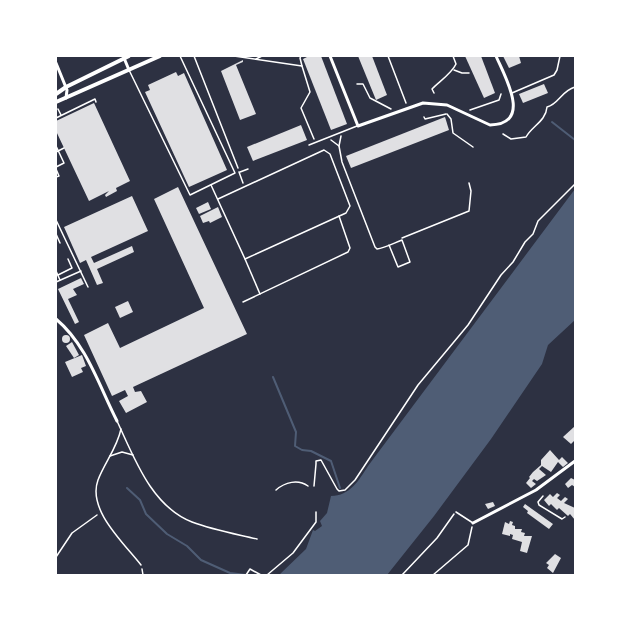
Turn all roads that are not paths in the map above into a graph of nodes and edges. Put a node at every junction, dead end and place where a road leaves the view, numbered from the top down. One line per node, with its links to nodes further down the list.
1 (129, 56): 7 (street)
2 (160, 56): 9 (street)
3 (180, 56): 17 (lane)
4 (330, 56): 15 (street)
5 (496, 56): 12 (street)
6 (560, 56): 12 (lane)
7 (124, 58): 9 (street); 10 (street)
8 (56, 63): 10 (street)
9 (129, 70): 13 (street); 17 (lane)
10 (66, 87): 11 (street); 13 (street)
11 (56, 94)
12 (511, 94): 15 (street)
13 (66, 98): 14 (street)
14 (56, 102)
15 (358, 126): 16 (lane)
16 (309, 145)
17 (211, 185): 18 (lane)
18 (218, 199): 19 (lane); 20 (lane)
19 (339, 216): 20 (lane); 21 (lane)
20 (245, 259): 21 (lane)
21 (260, 294): 22 (lane)
22 (243, 302)
23 (56, 319): 24 (street)
24 (117, 421): 25 (lane)
25 (121, 429): 26 (lane); 27 (lane)
26 (133, 455): 27 (lane); 31 (lane)
27 (110, 456): 32 (lane)
28 (575, 461): 30 (street)
29 (456, 512): 30 (lane)
30 (472, 523)
31 (257, 539)
32 (141, 565)

